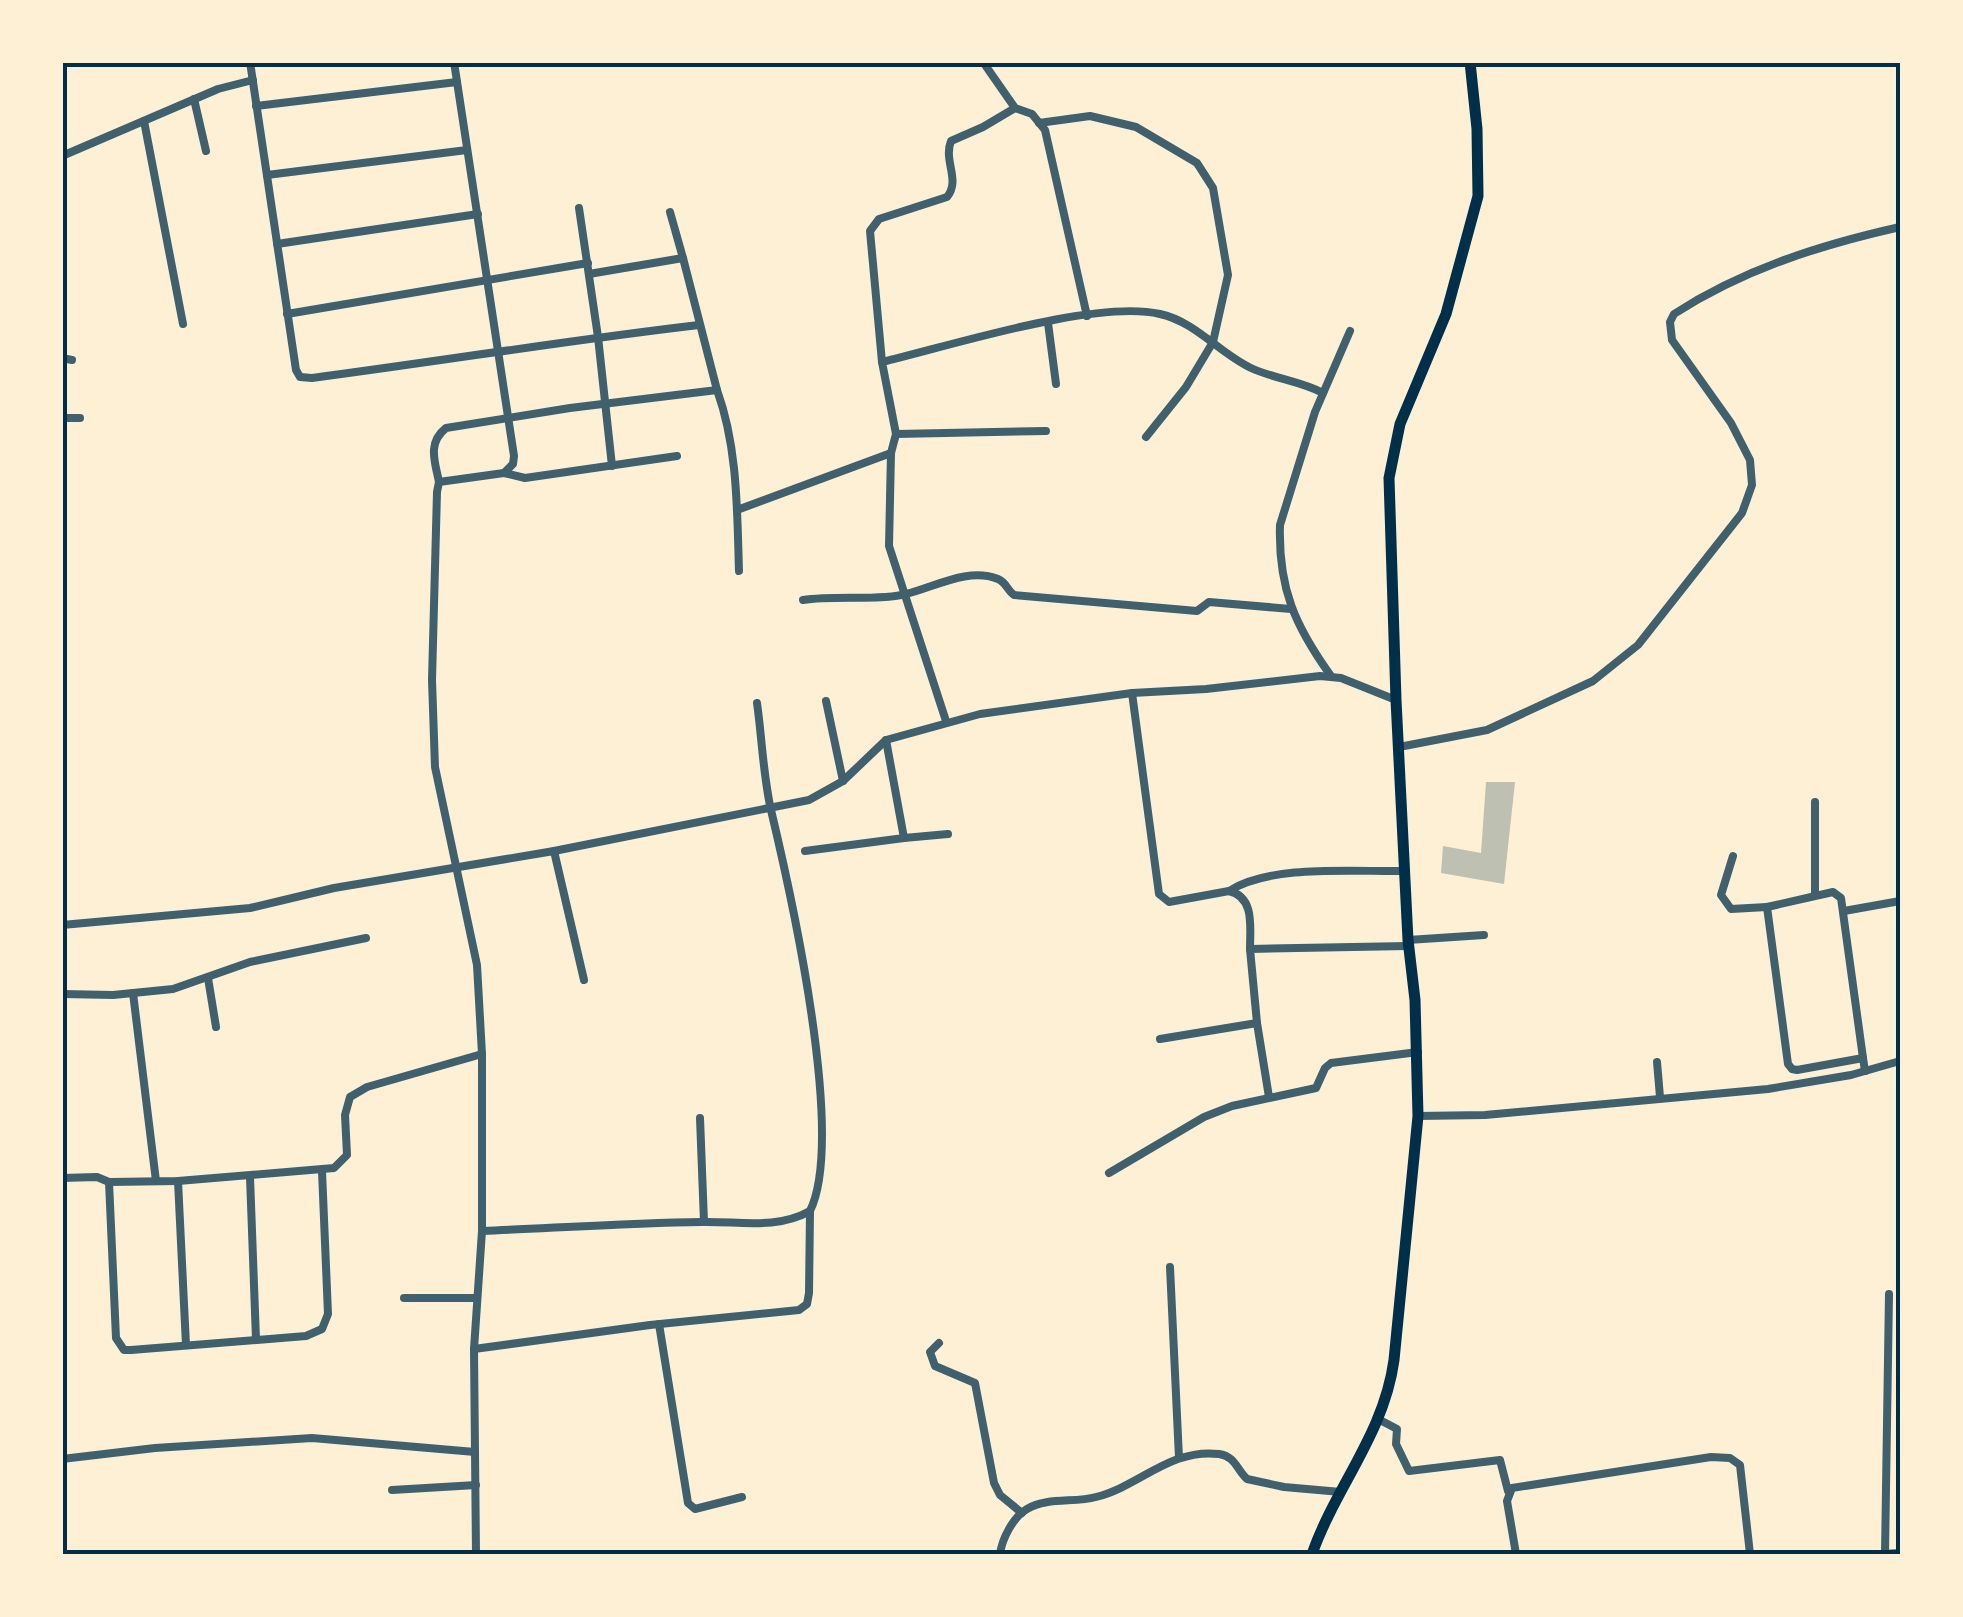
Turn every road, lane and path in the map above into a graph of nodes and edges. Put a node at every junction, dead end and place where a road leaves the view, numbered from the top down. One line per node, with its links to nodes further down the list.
1 (250, 62): 5 (street)
2 (454, 62): 6 (street)
3 (982, 62): 9 (street)
4 (1470, 62): 57 (main road)
5 (253, 80): 7 (street); 8 (street)
6 (457, 82): 8 (street); 12 (street)
7 (194, 99): 10 (street); 13 (street)
8 (256, 106): 15 (street)
9 (1015, 108): 11 (street); 34 (street)
10 (144, 121): 14 (street); 28 (street)
11 (1039, 123): 26 (street); 32 (street)
12 (467, 150): 15 (street); 18 (street)
13 (206, 151)
14 (62, 156)
15 (267, 175): 20 (street)
16 (579, 208): 22 (street)
17 (670, 212): 21 (street)
18 (478, 214): 20 (street); 24 (street)
19 (1900, 227): 62 (street)
20 (277, 244): 25 (street)
21 (684, 258): 23 (street); 29 (street)
22 (588, 263): 23 (street); 24 (street)
23 (589, 274): 31 (street)
24 (490, 280): 25 (street); 33 (street)
25 (287, 314): 33 (street)
26 (1087, 316): 27 (street); 32 (street)
27 (1048, 323): 34 (street); 35 (street)
28 (183, 324)
29 (699, 325): 31 (street); 36 (street)
30 (1350, 331): 37 (street)
31 (598, 337): 33 (street); 38 (street)
32 (1213, 342): 37 (street); 44 (street)
33 (501, 354): 41 (street)
34 (882, 362): 43 (street)
35 (1056, 384)
36 (717, 390): 38 (street); 50 (street)
37 (1323, 393): 54 (street)
38 (605, 405): 41 (street); 47 (street)
39 (62, 418): 40 (street)
40 (80, 418)
41 (509, 420): 48 (street); 49 (street)
42 (1046, 430): 43 (street)
43 (896, 434): 45 (street)
44 (1146, 437)
45 (890, 453): 50 (street); 52 (street)
46 (677, 456): 47 (street)
47 (612, 466): 48 (street)
48 (504, 473): 49 (street)
49 (440, 482): 71 (street)
50 (737, 510): 51 (street)
51 (740, 571)
52 (905, 595): 53 (street); 54 (street); 60 (street)
53 (803, 600)
54 (1291, 609): 55 (street)
55 (1331, 676): 56 (street); 57 (street)
56 (1132, 693): 60 (street); 73 (street)
57 (1396, 700): 62 (main road)
58 (826, 701): 63 (street)
59 (757, 703): 65 (street)
60 (946, 721): 61 (street)
61 (886, 740): 63 (street); 67 (street)
62 (1399, 746): 72 (main road)
63 (843, 781): 65 (street)
64 (1815, 802): 74 (street)
65 (770, 808): 69 (street); 107 (street)
66 (948, 834): 67 (street)
67 (904, 838): 68 (street)
68 (805, 850)
69 (554, 852): 71 (street); 84 (street)
70 (1733, 856): 76 (street)
71 (459, 869): 78 (street); 91 (street)
72 (1404, 870): 73 (street); 81 (main road)
73 (1229, 891): 82 (street)
74 (1816, 895): 76 (street); 77 (street)
75 (1900, 901): 77 (street)
76 (1767, 907): 92 (street)
77 (1844, 911): 92 (street)
78 (62, 925)
79 (1484, 935): 81 (street)
80 (366, 938): 83 (street)
81 (1408, 943): 82 (street); 90 (main road)
82 (1250, 949): 87 (street)
83 (208, 978): 85 (street); 88 (street)
84 (584, 980)
85 (133, 993): 86 (street); 104 (street)
86 (62, 994)
87 (1257, 1024): 89 (street); 96 (street)
88 (216, 1027)
89 (1160, 1039)
90 (1418, 1052): 96 (street); 98 (main road)
91 (482, 1054): 100 (street); 109 (street)
92 (1863, 1058): 95 (street)
93 (1900, 1060): 95 (street)
94 (1657, 1062): 97 (street)
95 (1865, 1071): 97 (street)
96 (1269, 1097): 101 (street)
97 (1660, 1097): 98 (street)
98 (1418, 1116): 121 (main road)
99 (700, 1118): 108 (street)
100 (322, 1171): 102 (street); 115 (street)
101 (1110, 1173)
102 (250, 1177): 105 (street); 115 (street)
103 (62, 1178): 106 (street)
104 (156, 1181): 105 (street); 106 (street)
105 (178, 1181): 117 (street)
106 (109, 1182): 117 (street)
107 (810, 1211): 108 (street); 114 (street)
108 (704, 1222): 109 (street)
109 (482, 1231): 113 (street)
110 (1170, 1267): 123 (street)
111 (1889, 1294): 119 (street)
112 (404, 1298): 113 (street)
113 (476, 1298): 118 (street)
114 (659, 1324): 118 (street); 129 (street)
115 (256, 1339): 117 (street)
116 (939, 1343): 130 (street)
117 (186, 1345)
118 (474, 1349): 122 (street)
119 (1888, 1405): 120 (street); 137 (street)
120 (1900, 1405)
121 (1380, 1420): 127 (street); 128 (main road)
122 (475, 1452): 124 (street); 125 (street)
123 (1179, 1458): 128 (street); 130 (street)
124 (62, 1459)
125 (476, 1485): 126 (street); 132 (street)
126 (392, 1490)
127 (1508, 1491): 135 (street); 136 (street)
128 (1341, 1492): 134 (main road)
129 (742, 1497)
130 (1022, 1513): 133 (street)
131 (1900, 1553): 137 (street)
132 (476, 1554)
133 (1000, 1554)
134 (1312, 1554)
135 (1516, 1554)
136 (1750, 1554)
137 (1884, 1554)

